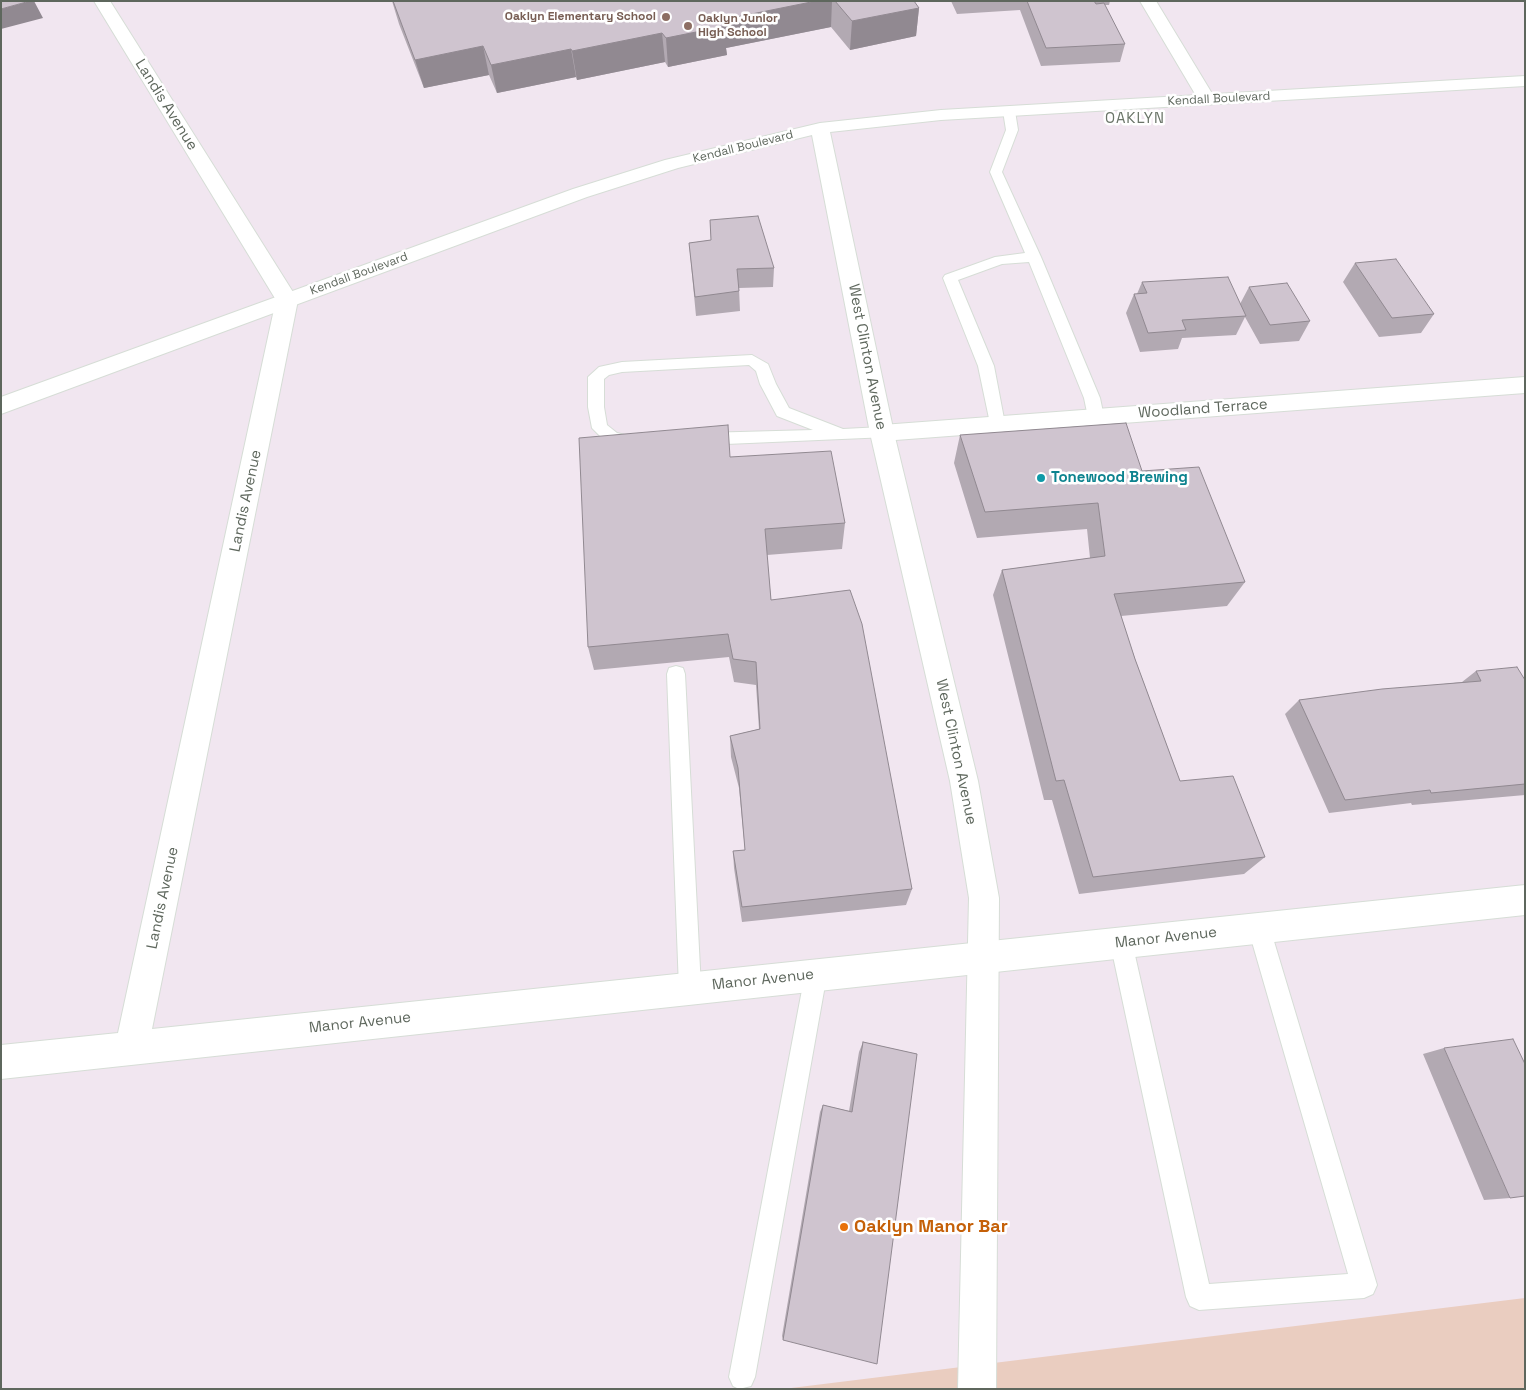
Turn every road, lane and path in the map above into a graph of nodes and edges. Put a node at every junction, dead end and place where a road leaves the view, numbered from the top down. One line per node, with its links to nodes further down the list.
1 (102, 1): 8 (street, Landis Avenue)
2 (1148, 1): 4 (street)
3 (1525, 81): 4 (street, Kendall Boulevard)
4 (1207, 100): 5 (street, Kendall Boulevard)
5 (1010, 111): 6 (street, Kendall Boulevard); 7 (lane)
6 (820, 128): 8 (street, Kendall Boulevard); 13 (street, West Clinton Avenue)
7 (1034, 257): 11 (lane); 12 (lane)
8 (288, 300): 10 (street, Kendall Boulevard); 24 (street, Landis Avenue)
9 (1525, 385): 11 (street, Woodland Terrace)
10 (1, 406)
11 (1096, 417): 12 (street, Woodland Terrace)
12 (997, 424): 13 (street, Woodland Terrace)
13 (882, 433): 14 (lane); 21 (street, West Clinton Avenue)
14 (838, 434): 15 (lane); 16 (lane)
15 (687, 440)
16 (648, 442)
17 (676, 674): 23 (lane)
18 (1525, 900): 19 (street, Manor Avenue)
19 (1259, 928): 20 (street, Manor Avenue); 20 (lane)
20 (1121, 942): 21 (street, Manor Avenue)
21 (984, 957): 22 (street, Manor Avenue); 27 (street, West Clinton Avenue)
22 (816, 974): 23 (street, Manor Avenue); 26 (lane)
23 (690, 988): 24 (street, Manor Avenue)
24 (132, 1047): 25 (street, Manor Avenue)
25 (1, 1062)
26 (742, 1377)
27 (978, 1389)

